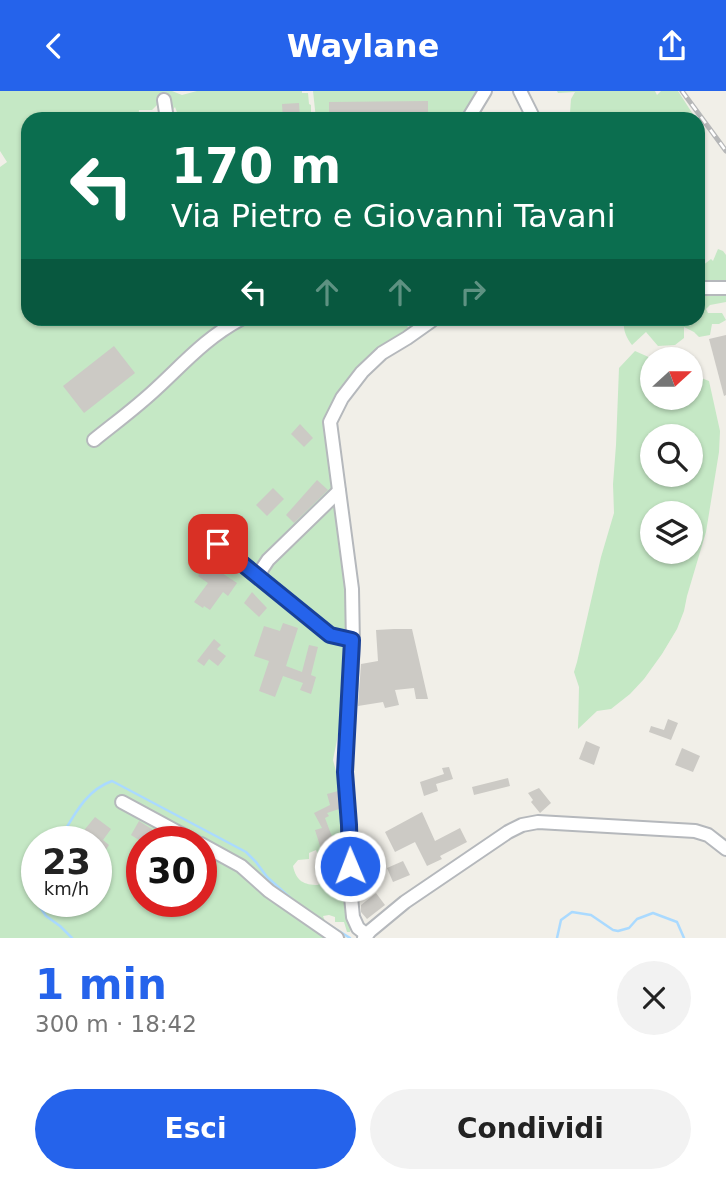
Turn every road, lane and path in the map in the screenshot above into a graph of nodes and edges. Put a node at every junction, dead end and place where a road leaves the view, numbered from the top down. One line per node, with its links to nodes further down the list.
1 (485, 91): 5 (street)
2 (520, 91): 6 (street)
3 (163, 100): 4 (street)
4 (166, 112)
5 (472, 112)
6 (530, 112)
7 (705, 288): 8 (street)
8 (726, 288)
9 (229, 326): 11 (street)
10 (424, 326): 12 (street)
11 (94, 440)
12 (339, 491): 14 (street); 15 (street)
13 (218, 544): 14 (street)
14 (260, 577): 15 (street)
15 (352, 640): 20 (street)
16 (122, 802): 17 (street)
17 (166, 826)
18 (726, 849): 20 (street)
19 (217, 853): 21 (street)
20 (365, 937)
21 (337, 938)

